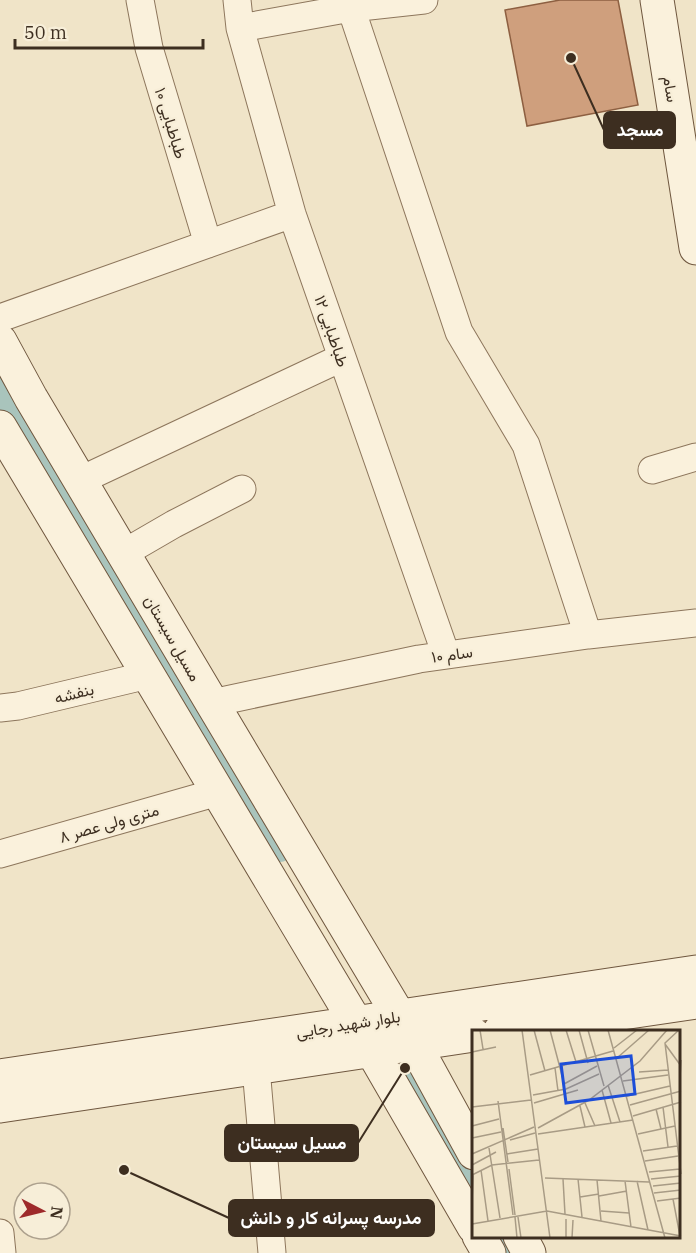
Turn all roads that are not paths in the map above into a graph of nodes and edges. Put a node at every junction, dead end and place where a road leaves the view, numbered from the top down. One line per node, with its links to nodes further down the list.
1 (140, 0): 8 (street, طباطبایی ۱۰)
2 (237, 0): 6 (street, طباطبایی ۱۲)
3 (424, 0): 5 (street)
4 (657, 0): 9 (street, سام)
5 (351, 8): 6 (street); 20 (street)
6 (240, 28): 7 (street, طباطبایی ۱۲)
7 (292, 214): 8 (street); 12 (street, طباطبایی ۱۲)
8 (208, 244): 10 (street)
9 (696, 248)
10 (0, 318)
11 (0, 341): 16 (street, مسیل سیستان)
12 (341, 358): 16 (street); 21 (street, طباطبایی ۱۲)
13 (0, 427): 22 (street)
14 (696, 456): 15 (street)
15 (652, 470)
16 (81, 480): 18 (street, مسیل سیستان)
17 (242, 489): 18 (street)
18 (124, 553): 23 (street, مسیل سیستان)
19 (696, 623): 20 (street, سام ۱۰)
20 (588, 634): 21 (street, سام ۱۰)
21 (446, 656): 23 (street, سام ۱۰)
22 (148, 675): 24 (street, بنفشه); 25 (street)
23 (212, 703): 29 (street, مسیل سیستان)
24 (0, 708)
25 (218, 792): 26 (street, ۸ متری ولی عصر); 32 (street)
26 (0, 854)
27 (696, 972): 29 (street, بلوار شهید رجایی)
28 (692, 1010): 30 (street)
29 (407, 1030): 31 (street, بلوار شهید رجایی); 32 (street, بلوار شهید رجایی); 36 (street, مسیل سیستان)
30 (509, 1030)
31 (472, 1035)
32 (364, 1037): 33 (street, بلوار شهید رجایی); 34 (street, بلوار شهید رجایی); 37 (street)
33 (256, 1068): 35 (street, بلوار شهید رجایی); 42 (street)
34 (0, 1076)
35 (0, 1106)
36 (472, 1149)
37 (472, 1224)
38 (0, 1233): 41 (street)
39 (480, 1238): 43 (street)
40 (521, 1238): 44 (street)
41 (2, 1253)
42 (272, 1253)
43 (489, 1253)
44 (529, 1253)

